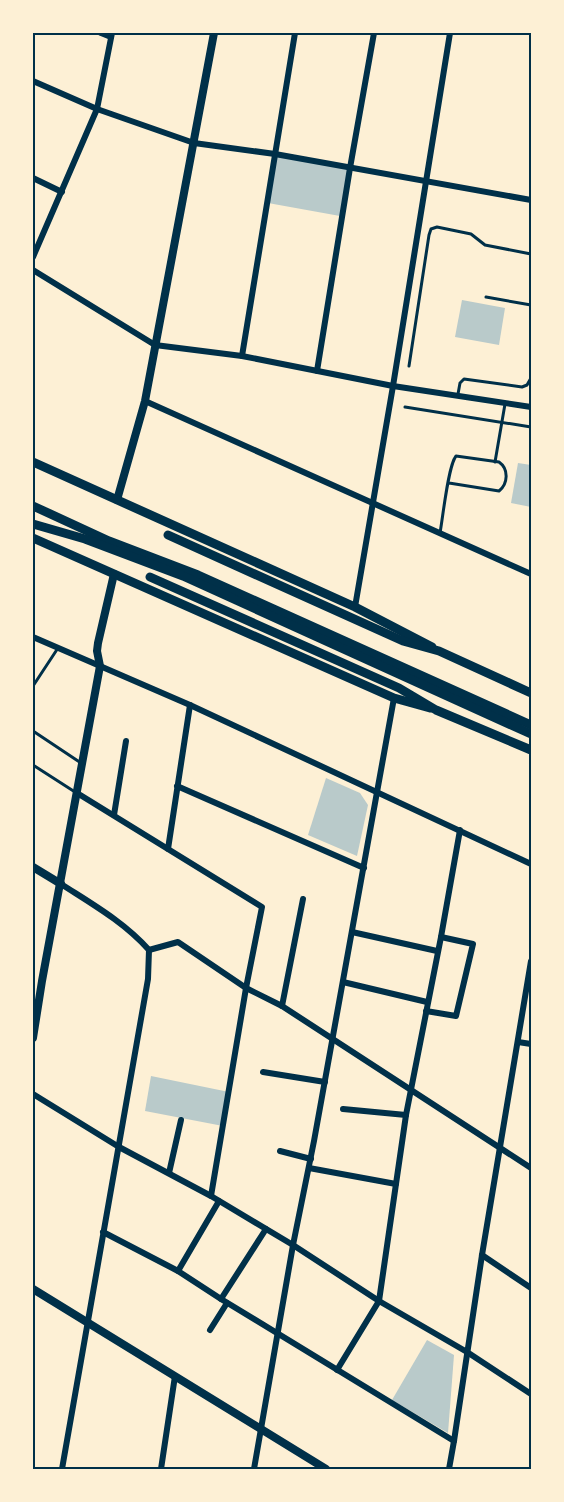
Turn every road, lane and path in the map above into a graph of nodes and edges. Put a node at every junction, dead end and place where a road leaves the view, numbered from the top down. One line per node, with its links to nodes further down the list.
1 (101, 33): 6 (street)
2 (214, 33): 9 (street)
3 (295, 33): 10 (street)
4 (374, 33): 11 (street)
5 (450, 33): 13 (street)
6 (112, 35): 8 (street)
7 (33, 81): 8 (street)
8 (97, 109): 9 (street); 14 (street)
9 (194, 143): 10 (street); 21 (street)
10 (275, 154): 11 (street); 22 (street)
11 (350, 168): 13 (street); 24 (street)
12 (33, 178): 14 (street)
13 (426, 181): 15 (street); 26 (street)
14 (62, 192): 17 (street)
15 (531, 200)
16 (531, 254): 23 (lane)
17 (33, 257)
18 (33, 270): 21 (street)
19 (486, 297): 20 (lane)
20 (531, 305)
21 (155, 345): 22 (street); 28 (street)
22 (242, 356): 24 (street)
23 (410, 366)
24 (317, 371): 26 (street)
25 (531, 378): 27 (lane)
26 (393, 386): 27 (street); 38 (street)
27 (457, 396): 29 (street)
28 (145, 401): 37 (street); 38 (street)
29 (506, 404): 31 (street); 32 (lane)
30 (405, 407): 32 (lane)
31 (531, 407)
32 (502, 423): 33 (lane); 35 (lane)
33 (531, 427)
34 (33, 462): 37 (main road)
35 (495, 462): 36 (lane); 36 (lane)
36 (449, 483): 41 (lane)
37 (117, 500): 47 (main road)
38 (372, 502): 41 (street); 47 (street)
39 (33, 506): 57 (main road)
40 (33, 524): 59 (main road)
41 (440, 533): 45 (street)
42 (168, 535): 50 (main road)
43 (33, 538): 44 (main road)
44 (114, 574): 51 (street); 54 (main road)
45 (531, 574)
46 (150, 577): 56 (main road)
47 (355, 607): 50 (main road)
48 (33, 637): 49 (street)
49 (58, 648): 51 (street); 52 (lane)
50 (439, 651): 53 (main road)
51 (100, 666): 55 (street); 62 (street)
52 (33, 686)
53 (531, 693)
54 (394, 698): 56 (main road); 65 (street)
55 (190, 705): 64 (street); 65 (street)
56 (436, 710): 61 (main road)
57 (531, 725)
58 (33, 731): 62 (lane)
59 (531, 734)
60 (126, 741): 67 (street)
61 (531, 750)
62 (81, 763): 66 (street)
63 (33, 765): 66 (lane)
64 (177, 786): 69 (street); 72 (street)
65 (378, 792): 68 (street); 72 (street)
66 (77, 793): 67 (street); 73 (street)
67 (114, 815): 69 (street)
68 (460, 830): 70 (street); 76 (street)
69 (168, 849): 83 (street)
70 (531, 864)
71 (33, 867): 73 (street)
72 (364, 868): 75 (street)
73 (61, 885): 77 (street); 81 (street)
74 (303, 899): 85 (street)
75 (352, 932): 78 (street); 82 (street)
76 (441, 937): 78 (street); 87 (street)
77 (149, 950): 83 (street); 99 (street)
78 (437, 951): 84 (street)
79 (531, 961): 90 (street)
80 (33, 977): 81 (street)
81 (42, 981): 86 (street)
82 (343, 982): 84 (street); 89 (street)
83 (246, 988): 85 (street); 107 (street)
84 (427, 1002): 87 (street)
85 (282, 1006): 89 (street)
86 (35, 1008): 88 (street)
87 (426, 1011): 94 (street)
88 (33, 1038)
89 (332, 1039): 93 (street); 94 (street)
90 (518, 1042): 91 (street); 100 (street)
91 (531, 1044)
92 (262, 1072): 93 (street)
93 (325, 1082): 102 (street)
94 (411, 1090): 97 (street); 100 (street)
95 (33, 1094): 99 (street)
96 (343, 1109): 97 (street)
97 (406, 1115): 106 (street)
98 (182, 1120): 105 (street)
99 (118, 1147): 105 (street); 110 (street)
100 (500, 1148): 104 (street); 112 (street)
101 (280, 1151): 102 (street)
102 (311, 1159): 103 (street)
103 (309, 1168): 106 (street); 111 (street)
104 (531, 1168)
105 (169, 1173): 107 (street)
106 (396, 1184): 116 (street)
107 (211, 1196): 108 (street)
108 (219, 1201): 109 (street); 113 (street)
109 (266, 1229): 111 (street); 117 (street)
110 (103, 1232): 113 (street); 118 (street)
111 (293, 1245): 116 (street); 120 (street)
112 (482, 1255): 114 (street); 121 (street)
113 (178, 1270): 117 (street)
114 (531, 1288)
115 (33, 1289): 118 (street)
116 (379, 1300): 121 (street); 122 (street)
117 (224, 1301): 119 (street); 120 (street)
118 (87, 1322): 123 (street); 127 (street)
119 (210, 1330)
120 (278, 1334): 122 (street); 125 (street)
121 (466, 1353): 124 (street); 126 (street)
122 (337, 1370): 126 (street)
123 (175, 1376): 125 (street); 128 (street)
124 (531, 1394)
125 (261, 1429): 129 (street); 130 (street)
126 (454, 1441): 131 (street)
127 (62, 1469)
128 (161, 1469)
129 (254, 1469)
130 (327, 1469)
131 (448, 1469)

